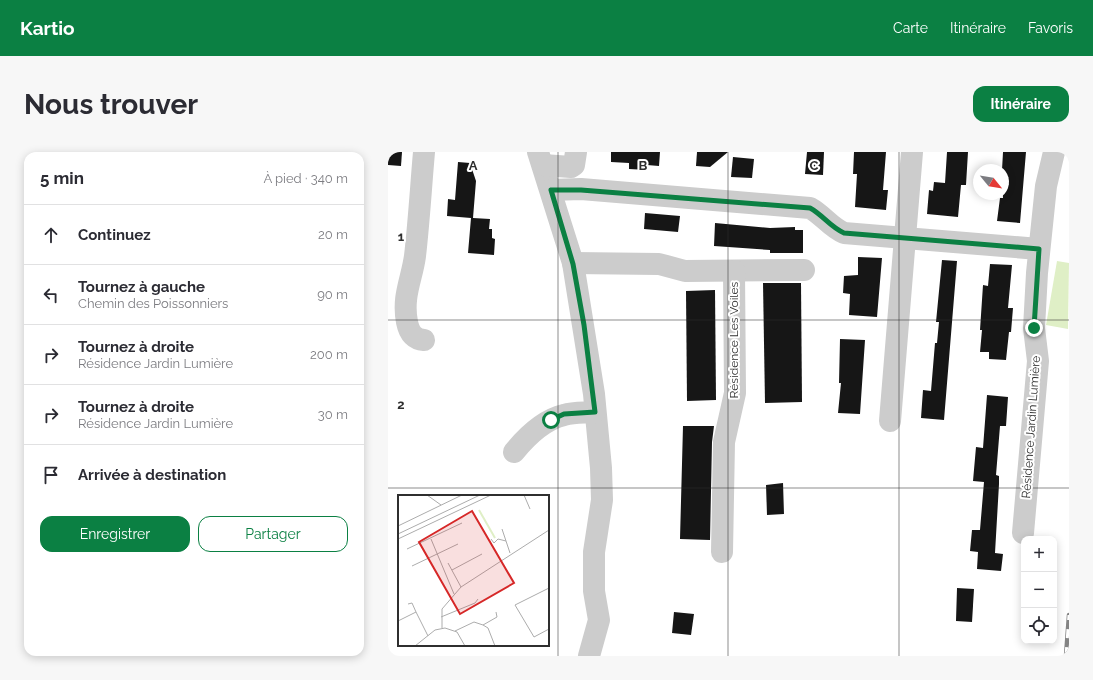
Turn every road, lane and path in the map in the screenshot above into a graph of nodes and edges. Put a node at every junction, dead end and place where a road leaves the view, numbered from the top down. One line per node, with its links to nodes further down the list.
1 (424, 152): 12 (street)
2 (576, 152): 5 (street)
3 (912, 152): 7 (street)
4 (1054, 152): 8 (street, Résidence Jardin Lumière)
5 (540, 158): 6 (street)
6 (551, 190): 7 (street); 9 (street)
7 (905, 238): 8 (street); 14 (street)
8 (1039, 249): 16 (street, Résidence Jardin Lumière)
9 (573, 264): 11 (street, Résidence Les Voiles); 13 (street)
10 (804, 270): 11 (street, Résidence Les Voiles)
11 (734, 271): 17 (street, Résidence Les Voiles)
12 (424, 340)
13 (595, 412): 15 (street); 18 (street)
14 (890, 421)
15 (514, 452)
16 (1023, 533)
17 (722, 552)
18 (589, 656)

